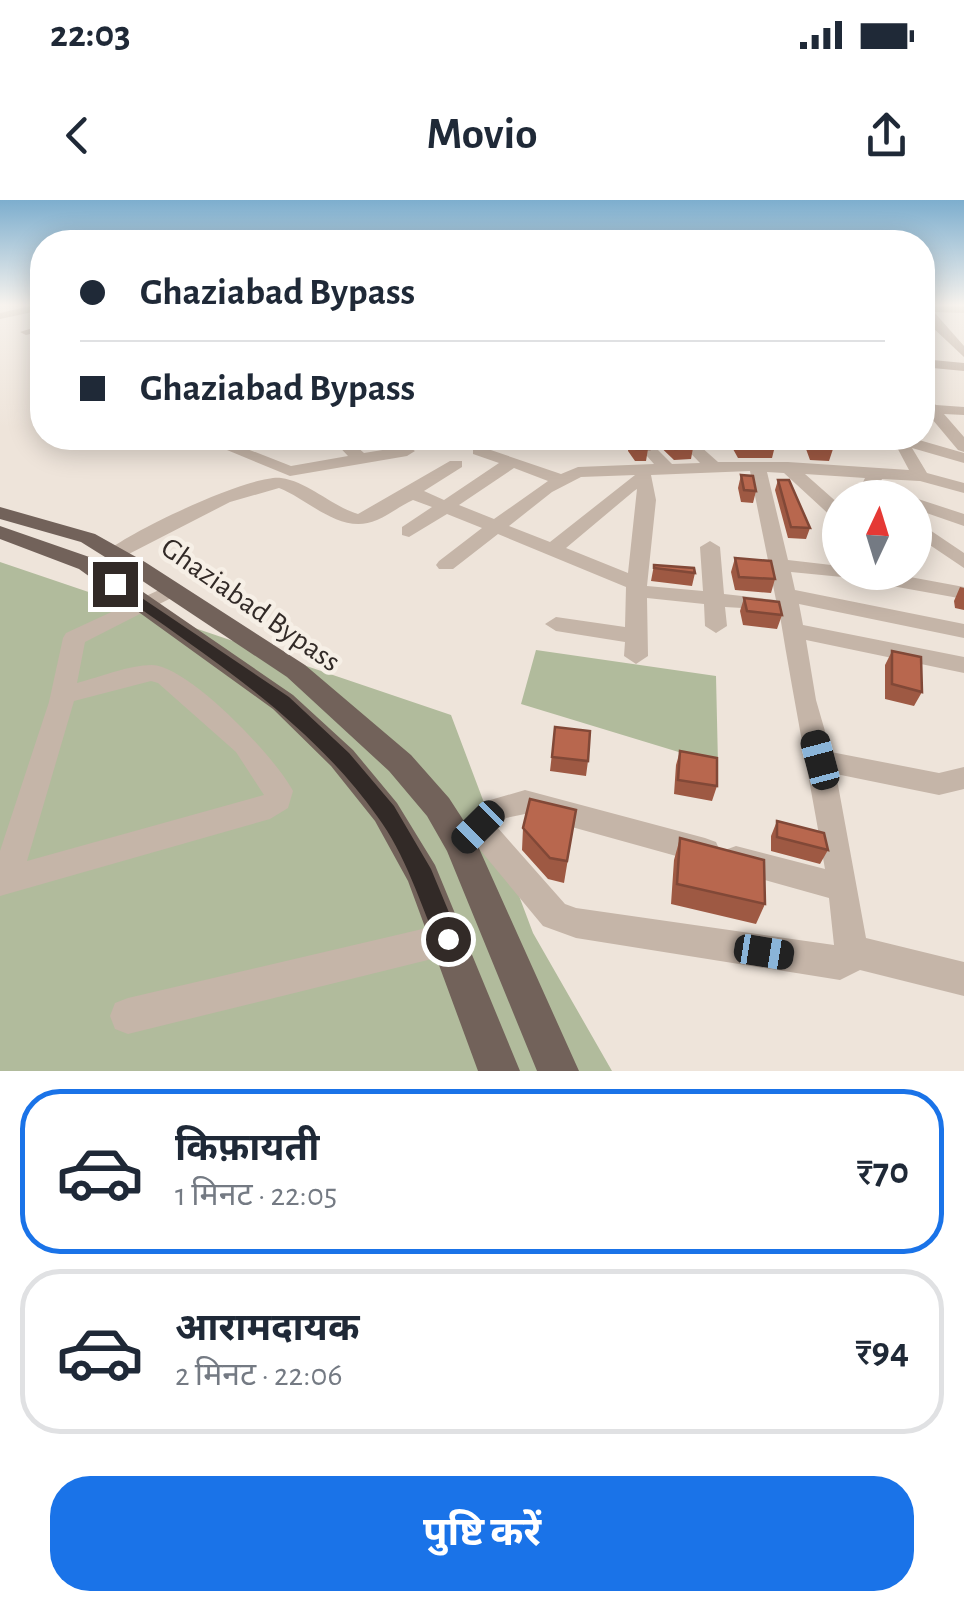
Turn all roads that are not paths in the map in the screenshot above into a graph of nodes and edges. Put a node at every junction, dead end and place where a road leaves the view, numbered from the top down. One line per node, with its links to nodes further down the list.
1 (935, 365): 2 (street)
2 (964, 367)
3 (935, 406): 4 (street)
4 (964, 411)
5 (935, 414): 6 (street)
6 (964, 446)
7 (935, 449): 15 (street)
8 (234, 450): 25 (street)
9 (351, 450): 16 (street)
10 (650, 450): 19 (street)
11 (698, 450): 20 (street)
12 (906, 450): 24 (street)
13 (406, 451): 16 (street)
14 (479, 452): 17 (street)
15 (964, 458)
16 (361, 459): 25 (street)
17 (512, 462): 26 (street); 32 (street)
18 (456, 464): 30 (street)
19 (665, 466): 20 (street); 23 (street)
20 (712, 466): 21 (street)
21 (757, 466): 22 (street); 44 (street)
22 (788, 467): 27 (street); 31 (street)
23 (643, 473): 26 (street); 41 (street); 48 (street)
24 (922, 476): 28 (street); 29 (street)
25 (288, 477): 30 (street); 42 (street)
26 (559, 479): 36 (street)
27 (848, 480)
28 (903, 480)
29 (964, 488)
30 (408, 494): 32 (street)
31 (822, 499)
32 (443, 505): 36 (street); 37 (street)
33 (932, 510): 35 (street)
34 (0, 513): 42 (main road, Ghaziabad Bypass)
35 (964, 520)
36 (494, 527): 41 (street); 43 (street)
37 (409, 531)
38 (0, 532): 52 (main road, Ghaziabad Bypass)
39 (932, 541): 45 (street)
40 (710, 547): 51 (street)
41 (553, 549): 48 (street)
42 (114, 554): 49 (main road, Ghaziabad Bypass)
43 (446, 564)
44 (780, 565): 46 (street); 53 (street)
45 (962, 568)
46 (822, 570)
47 (932, 586): 50 (street)
48 (636, 588): 51 (street); 54 (street)
49 (172, 590): 52 (street); 61 (main road, Ghaziabad Bypass)
50 (964, 593)
51 (714, 599): 53 (street); 55 (street)
52 (144, 604): 58 (street); 64 (main road, Ghaziabad Bypass)
53 (789, 610): 56 (street); 57 (street); 59 (street)
54 (556, 624)
55 (716, 626)
56 (964, 631)
57 (964, 665)
58 (62, 695): 62 (street); 62 (street)
59 (820, 760): 60 (street); 63 (street)
60 (964, 778)
61 (470, 836): 63 (street); 65 (street); 69 (main road, Ghaziabad Bypass)
62 (3, 881)
63 (844, 888): 65 (street)
64 (448, 939): 67 (street); 68 (main road, Ghaziabad Bypass)
65 (851, 950): 66 (street)
66 (964, 979)
67 (128, 1016)
68 (499, 1071)
69 (558, 1071)

